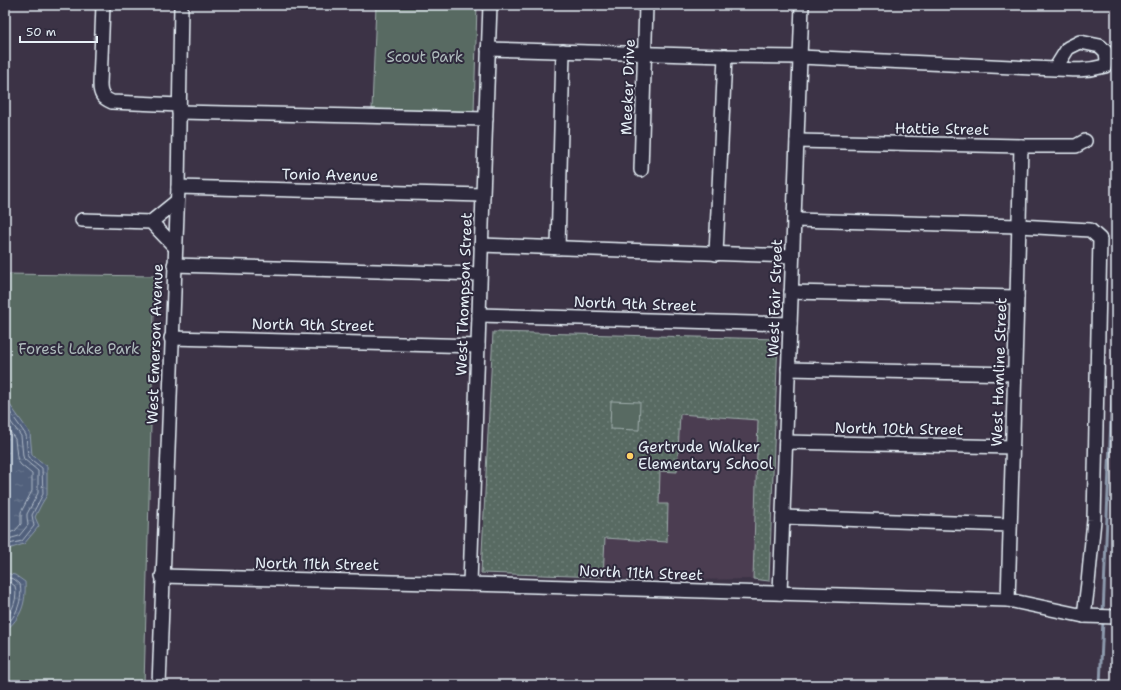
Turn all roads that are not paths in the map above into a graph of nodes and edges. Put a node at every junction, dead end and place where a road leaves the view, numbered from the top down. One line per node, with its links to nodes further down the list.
1 (103, 5): 12 (street)
2 (181, 5): 12 (street, West Emerson Avenue)
3 (490, 5): 6 (street, West Thompson Street)
4 (646, 5): 8 (street, Meeker Drive)
5 (802, 5): 10 (street, West Fair Street)
6 (488, 49): 7 (street); 13 (street, West Thompson Street)
7 (563, 51): 8 (street); 27 (street)
8 (644, 53): 9 (street); 17 (street, Meeker Drive)
9 (725, 56): 10 (street); 28 (street)
10 (800, 57): 11 (street); 14 (street, West Fair Street)
11 (1055, 69)
12 (179, 108): 13 (street); 18 (street, West Emerson Avenue)
13 (486, 119): 19 (street, West Thompson Street)
14 (797, 141): 16 (street, Hattie Street); 22 (street, West Fair Street)
15 (1084, 141): 16 (street, Hattie Street)
16 (1021, 146): 24 (street, West Hamline Street)
17 (641, 170)
18 (178, 187): 19 (street, Tonio Avenue); 20 (street, West Emerson Avenue)
19 (483, 195): 25 (street, West Thompson Street)
20 (177, 201): 23 (street); 26 (street, West Emerson Avenue)
21 (82, 220): 23 (street)
22 (794, 220): 24 (street); 29 (street, West Fair Street)
23 (151, 222): 26 (street)
24 (1019, 226): 33 (street, West Hamline Street); 48 (street)
25 (481, 245): 27 (street); 31 (street, West Thompson Street)
26 (175, 247): 30 (street, West Emerson Avenue)
27 (558, 248): 28 (street)
28 (716, 254): 29 (street)
29 (792, 256): 32 (street, West Fair Street)
30 (174, 265): 31 (street); 36 (street, West Emerson Avenue)
31 (480, 274): 34 (street, West Thompson Street)
32 (791, 292): 33 (street); 35 (street, West Fair Street)
33 (1018, 297): 39 (street, West Hamline Street)
34 (479, 315): 35 (street, North 9th Street); 37 (street, West Thompson Street)
35 (790, 324): 38 (street, West Fair Street)
36 (171, 338): 37 (street, North 9th Street); 44 (street, West Emerson Avenue)
37 (478, 346): 45 (street, West Thompson Street)
38 (788, 369): 39 (street); 40 (street, West Fair Street)
39 (1015, 374): 41 (street, West Hamline Street)
40 (786, 442): 41 (street, North 10th Street); 42 (street, West Fair Street)
41 (1012, 447): 43 (street, West Hamline Street)
42 (783, 517): 43 (street); 46 (street, West Fair Street)
43 (1010, 525): 47 (street, West Hamline Street)
44 (162, 576): 45 (street, North 11th Street); 50 (street, West Emerson Avenue)
45 (470, 584): 46 (street, North 11th Street)
46 (780, 593): 47 (street, North 11th Street)
47 (1008, 600): 48 (street, North 11th Street)
48 (1089, 616): 49 (street, North 11th Street)
49 (1116, 617)
50 (159, 685)

